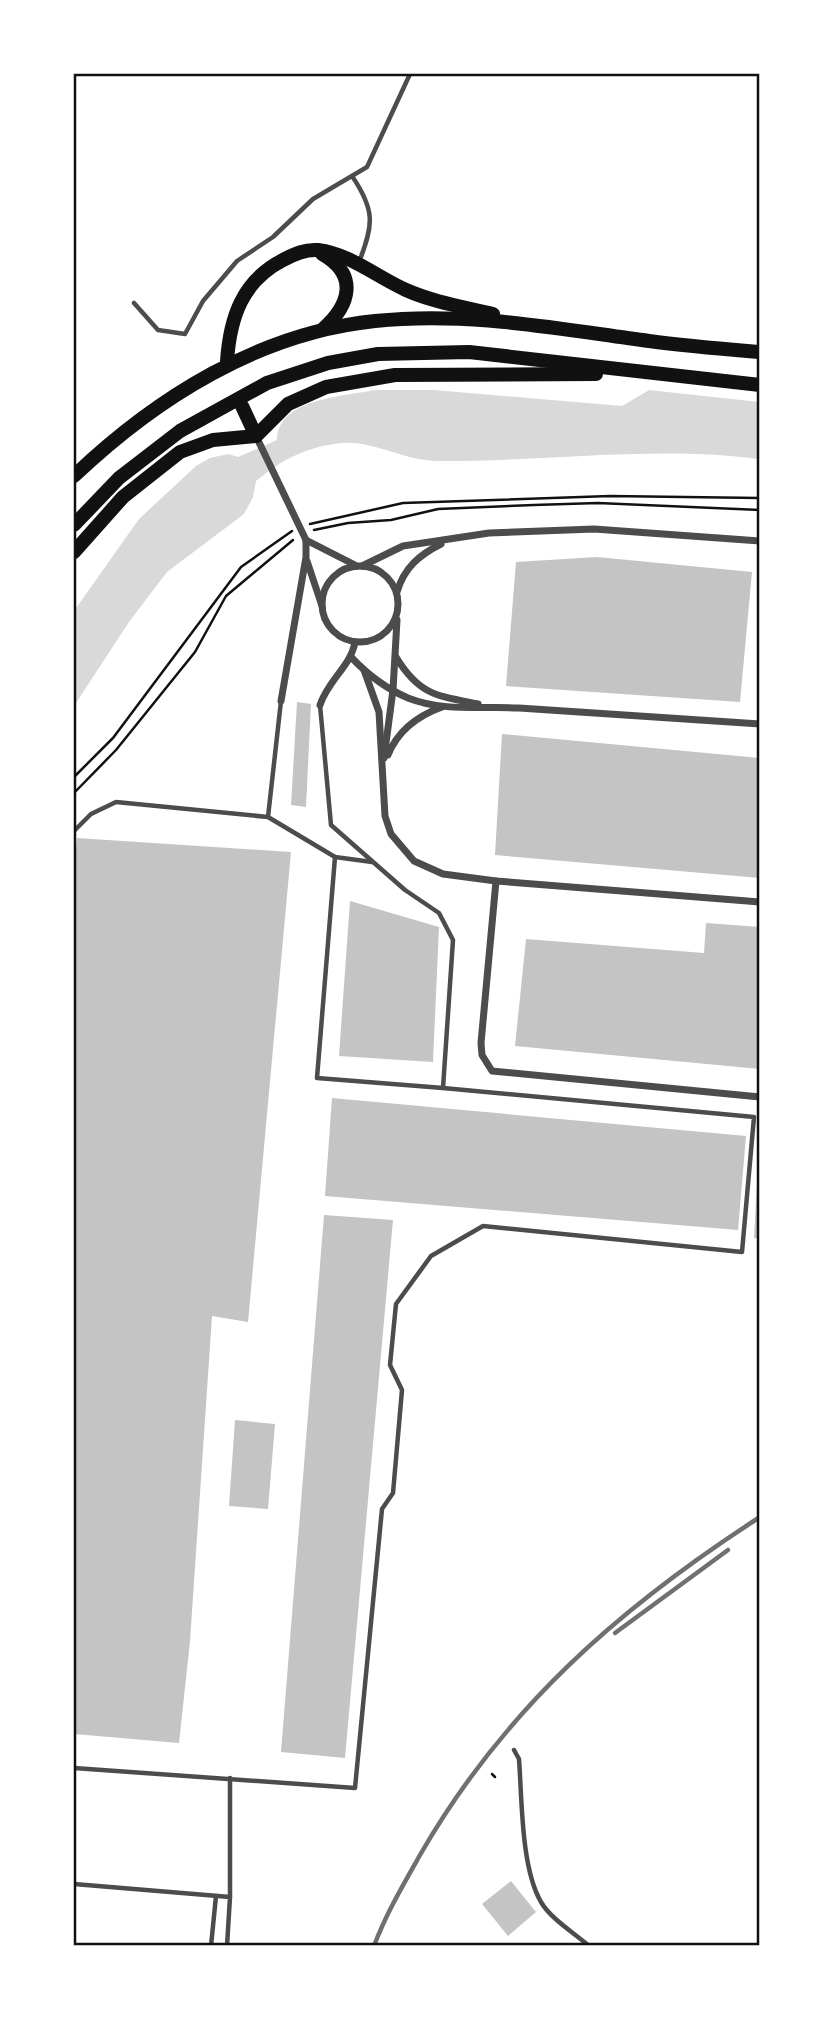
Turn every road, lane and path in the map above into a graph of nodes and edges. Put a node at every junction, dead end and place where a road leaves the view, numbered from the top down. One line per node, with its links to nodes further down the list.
1 (410, 74): 2 (lane)
2 (352, 176): 4 (lane); 5 (lane)
3 (315, 250): 4 (main road); 7 (main road); 9 (main road)
4 (358, 265): 6 (main road)
5 (134, 303)
6 (544, 325): 7 (main road); 8 (main road)
7 (320, 331): 14 (main road)
8 (760, 352)
9 (227, 361)
10 (648, 374): 11 (main road); 13 (main road); 17 (main road)
11 (760, 385)
12 (242, 406): 13 (main road)
13 (256, 436): 18 (street); 21 (main road)
14 (74, 476)
15 (760, 498): 18 (path)
16 (760, 510): 18 (path)
17 (74, 526)
18 (302, 533): 22 (street); 23 (street); 38 (path); 39 (path)
19 (448, 541): 20 (street); 23 (street); 24 (street)
20 (760, 541)
21 (74, 552)
22 (306, 557): 25 (street); 32 (street)
23 (359, 566): 24 (street); 25 (street)
24 (397, 593): 26 (street)
25 (322, 607): 27 (street)
26 (397, 615): 27 (street); 28 (street)
27 (355, 642): 29 (street)
28 (395, 655): 31 (street); 35 (street)
29 (352, 658): 30 (street); 33 (street)
30 (364, 670): 31 (street); 37 (street)
31 (393, 690): 34 (street); 37 (street)
32 (281, 701): 40 (lane)
33 (320, 705): 43 (lane)
34 (444, 707): 35 (street); 37 (street)
35 (493, 707): 36 (street)
36 (760, 724)
37 (382, 772): 44 (street)
38 (74, 777)
39 (74, 793)
40 (268, 817): 41 (lane); 42 (lane)
41 (74, 831)
42 (335, 857): 43 (lane); 46 (lane)
43 (373, 863): 46 (lane)
44 (496, 881): 45 (street); 47 (street)
45 (760, 902)
46 (443, 1088): 50 (lane)
47 (760, 1097)
48 (514, 1750): 56 (lane)
49 (74, 1768): 50 (lane)
50 (230, 1778): 53 (lane)
51 (74, 1884): 52 (lane)
52 (216, 1896): 53 (lane); 54 (lane)
53 (230, 1897): 55 (lane)
54 (211, 1945)
55 (227, 1945)
56 (589, 1945)

